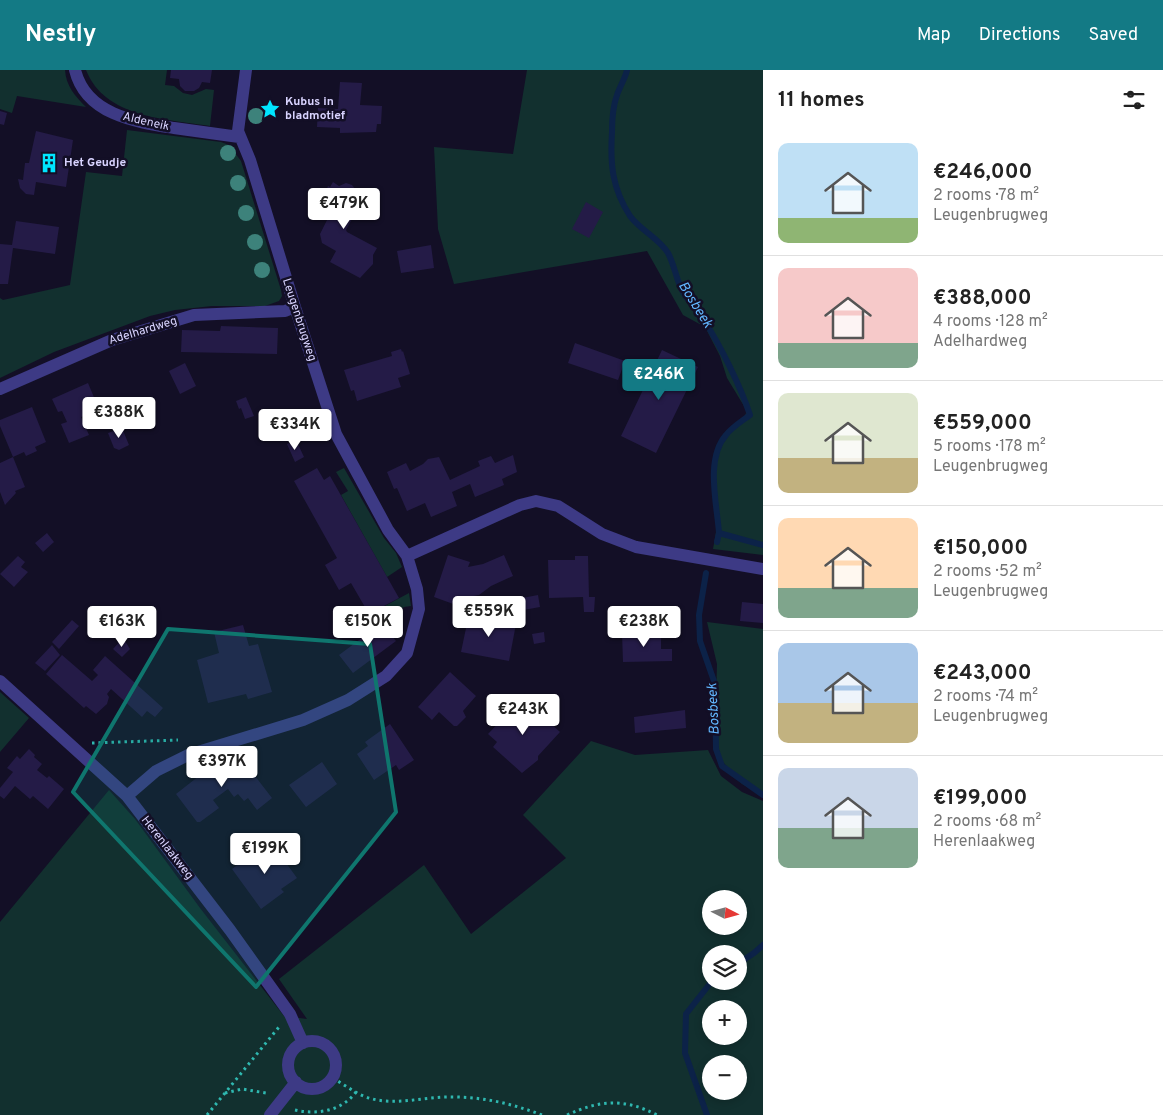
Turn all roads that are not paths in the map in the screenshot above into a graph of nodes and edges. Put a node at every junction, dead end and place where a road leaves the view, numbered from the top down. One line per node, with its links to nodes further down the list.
1 (75, 70): 3 (street, Aldeneik)
2 (246, 70): 3 (street, Leugenbrugweg)
3 (240, 137): 4 (street, Leugenbrugweg)
4 (294, 308): 5 (street, Adelhardweg); 6 (street, Leugenbrugweg)
5 (0, 389)
6 (407, 556): 7 (street); 9 (street, Leugenbrugweg)
7 (763, 569)
8 (0, 681): 9 (street, Herenlaakweg)
9 (127, 796): 10 (street, Herenlaakweg)
10 (304, 1042): 11 (street); 11 (street)
11 (296, 1082): 12 (street)
12 (270, 1115)

